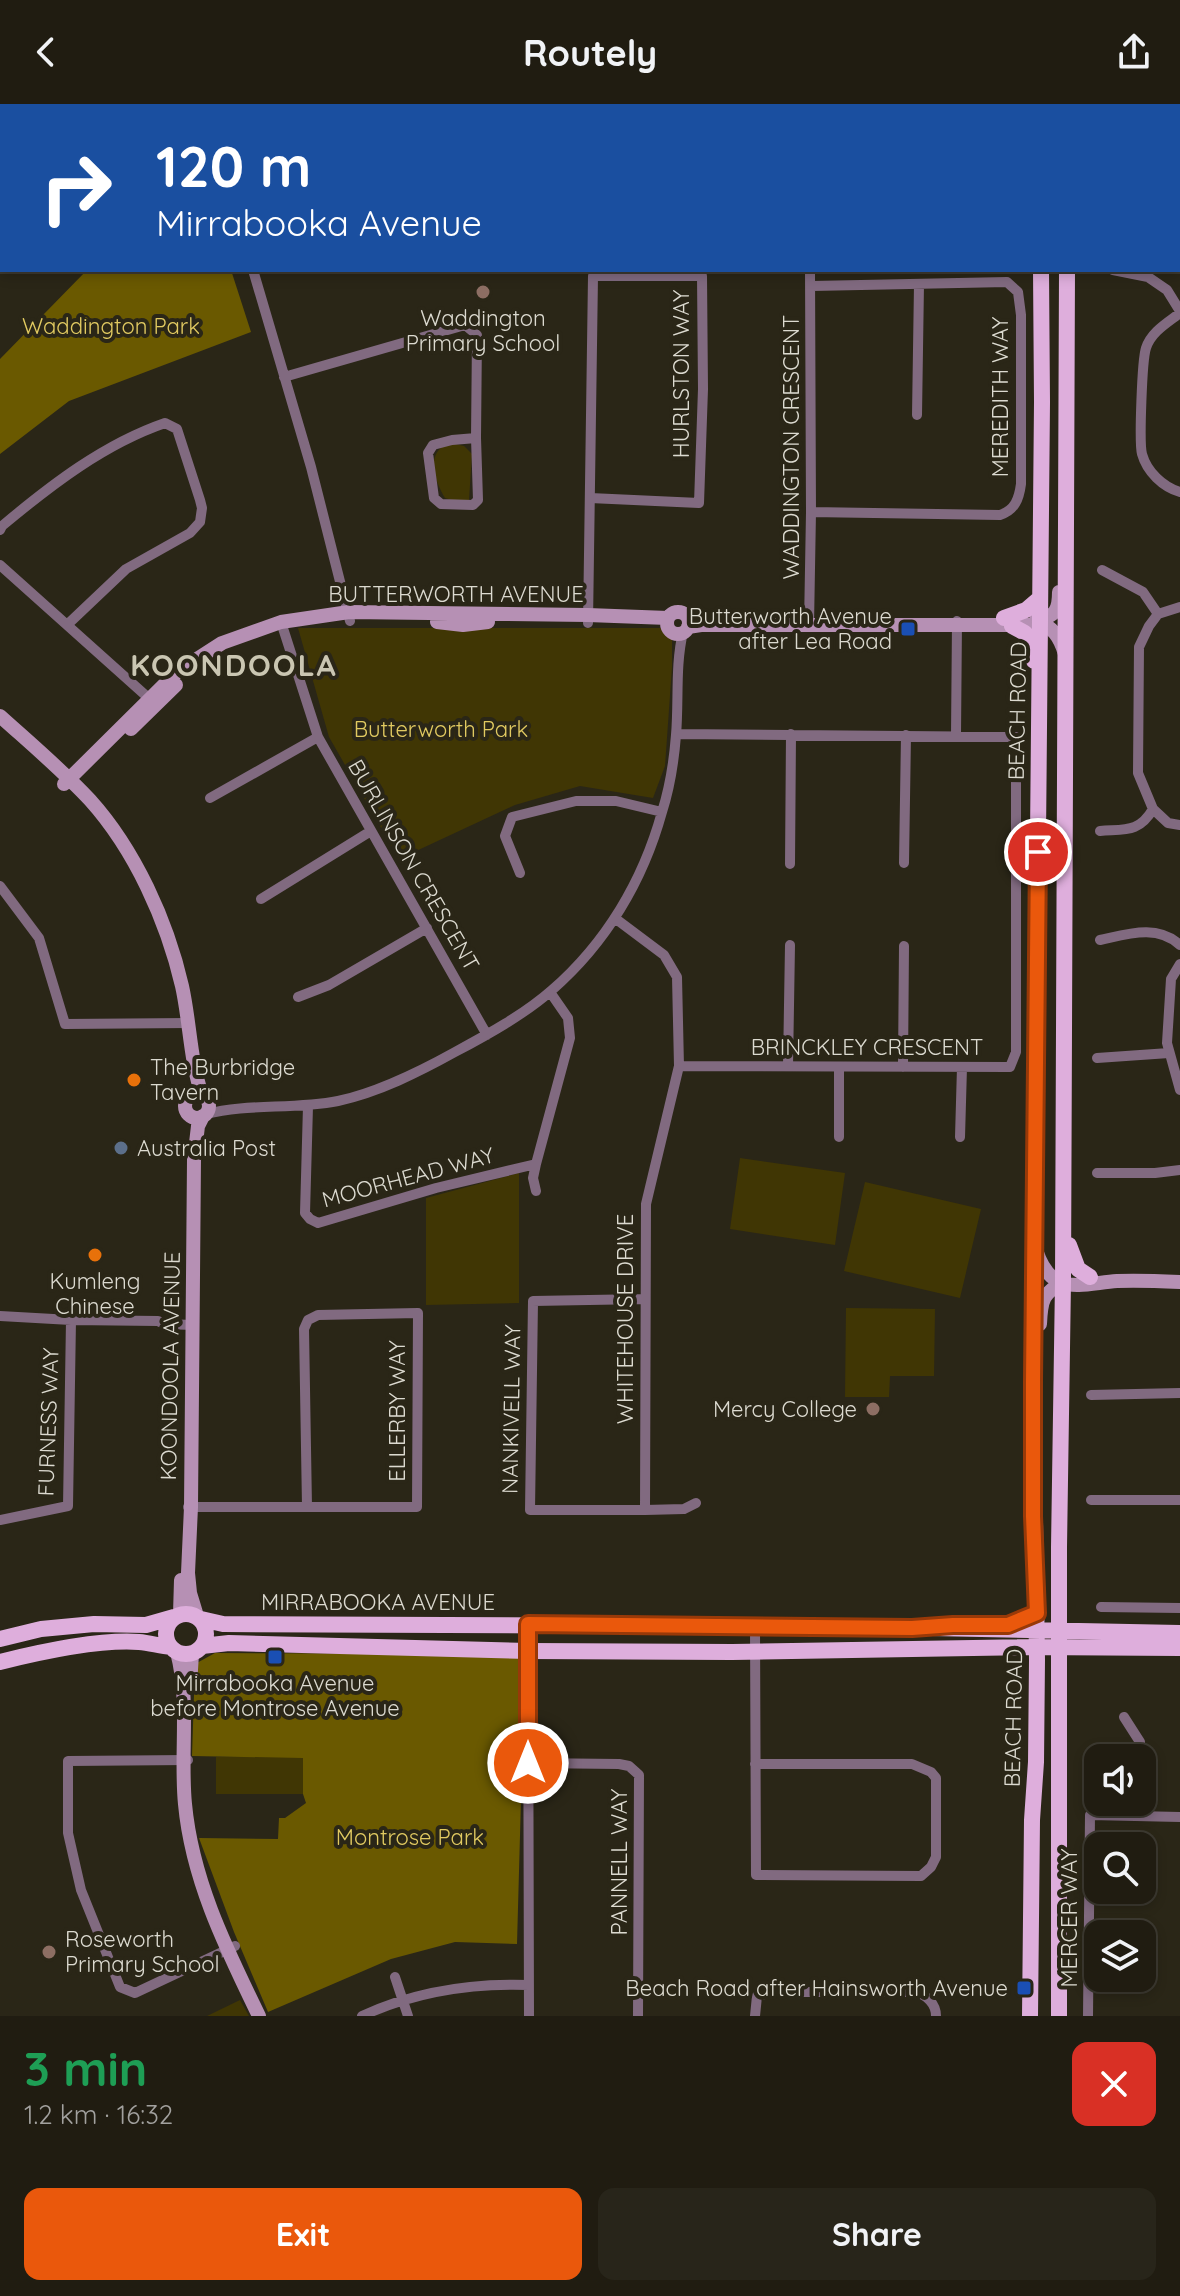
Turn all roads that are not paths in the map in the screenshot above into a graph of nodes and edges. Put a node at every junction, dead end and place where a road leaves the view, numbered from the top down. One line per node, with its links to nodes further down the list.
1 (254, 272): 9 (street)
2 (810, 272): 7 (street, WADDINGTON CRESCENT)
3 (1041, 272): 19 (main road, BEACH ROAD)
4 (1067, 272): 16 (main road, BEACH ROAD)
5 (1123, 272): 8 (street)
6 (919, 284): 7 (street, MEREDITH WAY); 10 (street); 14 (street, MEREDITH WAY)
7 (812, 286): 14 (street, WADDINGTON CRESCENT)
8 (1180, 312): 12 (street)
9 (284, 377): 11 (street); 22 (street)
10 (917, 415)
11 (476, 438): 11 (street)
12 (1180, 492)
13 (590, 498): 13 (street, HURLSTON WAY); 23 (street, HURLSTON WAY)
14 (811, 512): 24 (street, WADDINGTON CRESCENT)
15 (0, 530): 28 (street)
16 (1066, 556): 25 (street); 31 (main road, BEACH ROAD)
17 (0, 565): 28 (street)
18 (1102, 570): 21 (street)
19 (1040, 598): 25 (main road, BEACH ROAD); 27 (main road)
20 (1180, 607): 21 (street)
21 (1158, 614): 43 (street)
22 (350, 617): 23 (street, BUTTERWORTH AVENUE); 29 (street, BUTTERWORTH AVENUE)
23 (588, 619): 30 (street, BUTTERWORTH AVENUE)
24 (809, 621): 26 (street, BUTTERWORTH AVENUE); 30 (street, BUTTERWORTH AVENUE)
25 (1040, 621): 27 (street, BUTTERWORTH AVENUE); 31 (street); 32 (main road, BEACH ROAD)
26 (957, 622): 27 (street, BUTTERWORTH AVENUE); 39 (street)
27 (1008, 622): 32 (main road)
28 (68, 624): 33 (street)
29 (282, 626): 33 (street, BUTTERWORTH AVENUE); 40 (street, BURLINSON CRESCENT)
30 (678, 626): 36 (street)
31 (1065, 654): 53 (main road, BEACH ROAD)
32 (1039, 682): 54 (main road, BEACH ROAD)
33 (152, 701): 41 (street, BUTTERWORTH AVENUE)
34 (0, 716): 41 (street, KOONDOOLA AVENUE)
35 (0, 727): 41 (street, KOONDOOLA AVENUE)
36 (676, 734): 37 (street, BRINCKLEY CRESCENT); 44 (street)
37 (791, 734): 38 (street, BRINCKLEY CRESCENT); 49 (street)
38 (906, 735): 39 (street, BRINCKLEY CRESCENT); 48 (street)
39 (956, 735): 72 (street, BRINCKLEY CRESCENT)
40 (318, 737): 42 (street); 46 (street, BURLINSON CRESCENT)
41 (69, 784): 64 (street, KOONDOOLA AVENUE)
42 (210, 798)
43 (1153, 809): 45 (street); 47 (street)
44 (662, 812): 50 (street); 55 (street)
45 (1180, 825)
46 (371, 831): 52 (street); 56 (street, BURLINSON CRESCENT)
47 (1100, 831)
48 (904, 863)
49 (790, 864)
50 (520, 873)
51 (0, 886): 64 (street)
52 (261, 899)
53 (1064, 908): 54 (main road); 82 (main road, BEACH ROAD)
54 (1037, 912): 83 (main road, BEACH ROAD)
55 (616, 919): 62 (street); 68 (street, WHITEHOUSE DRIVE)
56 (427, 928): 63 (street); 65 (street, BURLINSON CRESCENT)
57 (1100, 940): 59 (street)
58 (790, 945): 69 (street)
59 (1180, 945)
60 (904, 946): 71 (street)
61 (1180, 964): 66 (street)
62 (550, 992): 65 (street); 78 (street)
63 (298, 997)
64 (186, 1023): 75 (street, KOONDOOLA AVENUE)
65 (487, 1035): 74 (street)
66 (1169, 1053): 67 (street); 73 (street)
67 (1097, 1058)
68 (679, 1066): 69 (street, BRINCKLEY CRESCENT); 88 (street, WHITEHOUSE DRIVE)
69 (788, 1066): 70 (street, BRINCKLEY CRESCENT)
70 (839, 1067): 71 (street, BRINCKLEY CRESCENT); 76 (street)
71 (903, 1067): 72 (street, BRINCKLEY CRESCENT)
72 (962, 1067): 77 (street)
73 (1180, 1090)
74 (308, 1106): 75 (street); 78 (street, MOORHEAD WAY)
75 (200, 1107): 91 (street, KOONDOOLA AVENUE)
76 (839, 1137)
77 (960, 1137)
78 (536, 1164): 81 (street)
79 (1180, 1170): 80 (street)
80 (1097, 1173)
81 (536, 1191)
82 (1064, 1200): 84 (main road); 86 (main road, BEACH ROAD)
83 (1035, 1246): 86 (street); 92 (main road, BEACH ROAD)
84 (1090, 1277): 85 (street); 86 (street)
85 (1114, 1281): 86 (street); 87 (street)
86 (1063, 1282): 92 (street); 102 (main road, BEACH ROAD)
87 (1180, 1282)
88 (645, 1299): 100 (street, WHITEHOUSE DRIVE); 100 (street, NANKIVELL WAY)
89 (0, 1316): 90 (street)
90 (71, 1320): 91 (street); 101 (street, FURNESS WAY)
91 (190, 1321): 98 (street, KOONDOOLA AVENUE)
92 (1034, 1376): 105 (main road, BEACH ROAD)
93 (1180, 1393): 94 (street)
94 (1091, 1395)
95 (1091, 1500): 96 (street)
96 (1180, 1500)
97 (696, 1503): 100 (street, NANKIVELL WAY)
98 (188, 1507): 99 (street, ELLERBY WAY); 106 (street, KOONDOOLA AVENUE)
99 (307, 1507): 99 (street, ELLERBY WAY)
100 (645, 1510)
101 (0, 1520)
102 (1059, 1547): 110 (main road); 114 (main road, BEACH ROAD)
103 (1101, 1607): 104 (street)
104 (1180, 1608)
105 (1037, 1613): 109 (main road); 113 (main road, BEACH ROAD)
106 (188, 1617): 107 (main road, MIRRABOOKA AVENUE); 112 (main road, MIRRABOOKA AVENUE); 118 (main road); 118 (main road)
107 (528, 1624): 108 (main road, MIRRABOOKA AVENUE); 119 (street)
108 (755, 1627): 109 (main road, MIRRABOOKA AVENUE); 120 (street)
109 (912, 1628): 113 (main road, MIRRABOOKA AVENUE)
110 (1089, 1632): 111 (main road, MIRRABOOKA AVENUE); 114 (main road, MIRRABOOKA AVENUE)
111 (1180, 1633)
112 (0, 1639)
113 (1037, 1639): 114 (main road, MIRRABOOKA AVENUE); 115 (main road, MIRRABOOKA AVENUE); 124 (main road, BEACH ROAD)
114 (1060, 1639): 116 (main road, MIRRABOOKA AVENUE); 122 (main road, BEACH ROAD)
115 (1013, 1647): 120 (main road, MIRRABOOKA AVENUE); 124 (main road)
116 (1158, 1647): 117 (main road, MIRRABOOKA AVENUE); 122 (main road)
117 (1180, 1648)
118 (186, 1650): 119 (main road, MIRRABOOKA AVENUE); 121 (main road, MIRRABOOKA AVENUE); 126 (street)
119 (528, 1651): 120 (main road, MIRRABOOKA AVENUE); 127 (street)
120 (755, 1652): 128 (street)
121 (0, 1662)
122 (1060, 1675): 145 (main road, BEACH ROAD)
123 (1124, 1717): 125 (street)
124 (1035, 1744): 144 (main road, BEACH ROAD)
125 (1140, 1744)
126 (186, 1760): 132 (street); 132 (street)
127 (528, 1763): 134 (street); 141 (street, PANNELL WAY)
128 (755, 1764): 128 (street)
129 (1090, 1816): 146 (street, MERCER WAY)
130 (1140, 1816): 131 (street, MERCER WAY)
131 (1180, 1817)
132 (231, 1948): 136 (street); 137 (street)
133 (395, 1977): 135 (street)
134 (529, 1985): 135 (street); 140 (street)
135 (403, 2000): 138 (street); 139 (street)
136 (259, 2016)
137 (268, 2016)
138 (362, 2016)
139 (408, 2016)
140 (529, 2016)
141 (638, 2016)
142 (755, 2016): 143 (street)
143 (936, 2016)
144 (1030, 2016)
145 (1059, 2016)
146 (1088, 2016)

